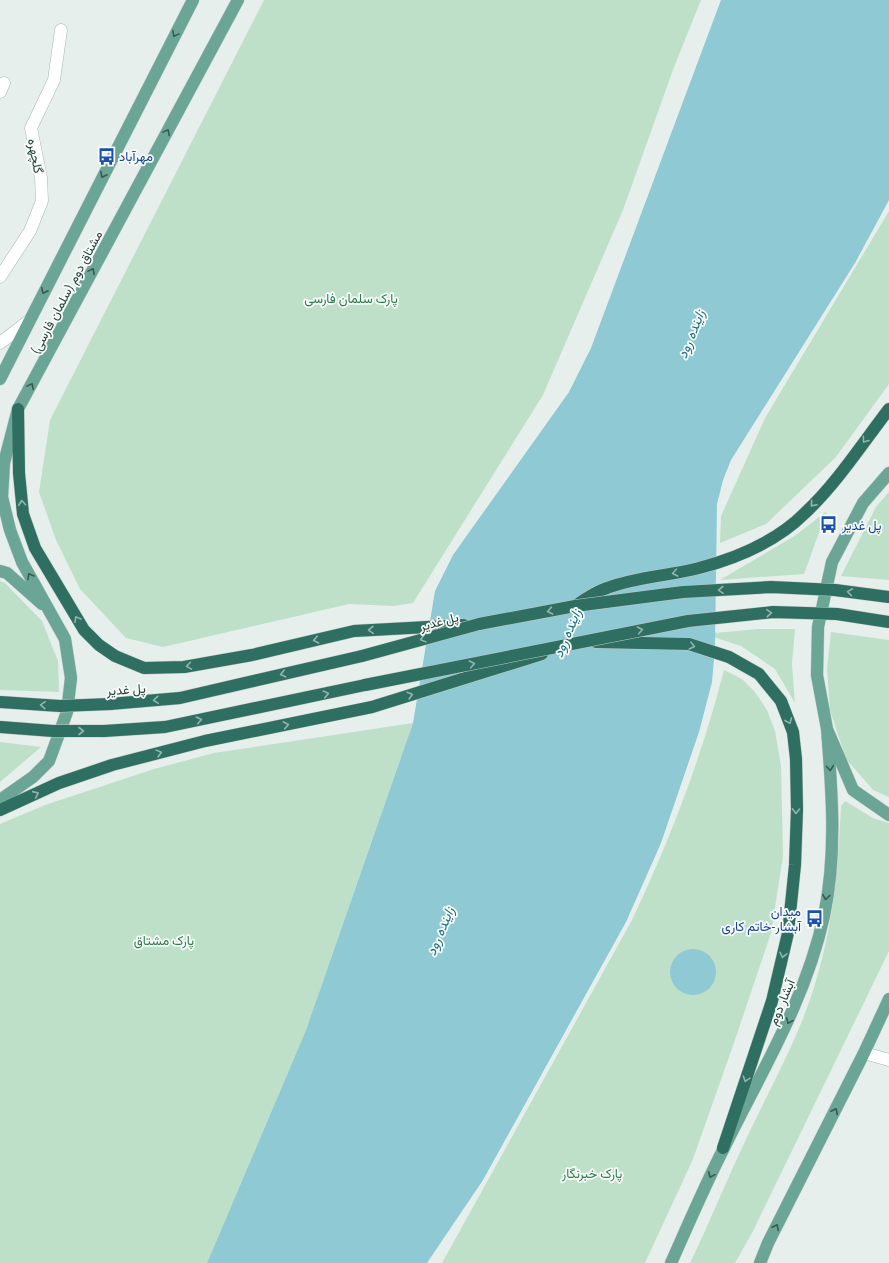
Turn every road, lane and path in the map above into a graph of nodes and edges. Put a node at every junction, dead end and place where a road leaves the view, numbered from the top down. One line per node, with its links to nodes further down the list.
1 (193, 0): 5 (main road, مشتاق دوم (سلمان فارسی), one-way to 5)
2 (238, 0): 8 (main road, مشتاق دوم (سلمان فارسی), one-way to 2)
3 (61, 30): 4 (street, گلچهره)
4 (0, 277)
5 (30, 320): 6 (street); 7 (main road, مشتاق دوم (سلمان فارسی))
6 (0, 343)
7 (0, 379)
8 (18, 409): 16 (main road, مشتاق دوم (سلمان فارسی), one-way to 8); 18 (highway, one-way to 8, bridge)
9 (889, 409): 15 (highway, one-way to 15)
10 (889, 466): 12 (main road)
11 (889, 473): 12 (main road)
12 (863, 503): 22 (main road)
13 (0, 571): 16 (main road)
14 (889, 597): 15 (highway, پل غدیر, one-way to 15, bridge)
15 (575, 606): 18 (highway, پل غدیر, one-way to 18, bridge)
16 (49, 610): 23 (main road, مشتاق دوم (سلمان فارسی))
17 (889, 622): 19 (highway, one-way to 17, bridge)
18 (479, 624): 20 (highway, پل غدیر, one-way to 20, bridge)
19 (583, 642): 21 (highway, one-way to 19, bridge); 24 (highway, one-way to 19, bridge); 29 (highway, one-way to 29, bridge)
20 (0, 702)
21 (0, 727)
22 (826, 729): 25 (main road); 29 (main road, آبشار دوم, one-way to 29)
23 (0, 800)
24 (0, 810)
25 (889, 815)
26 (889, 999): 27 (main road)
27 (864, 1053): 28 (street); 30 (main road, one-way to 27)
28 (889, 1060)
29 (723, 1148): 31 (main road, آبشار دوم, one-way to 31)
30 (768, 1243): 32 (main road); 33 (main road)
31 (671, 1263)
32 (756, 1263)
33 (760, 1263)

